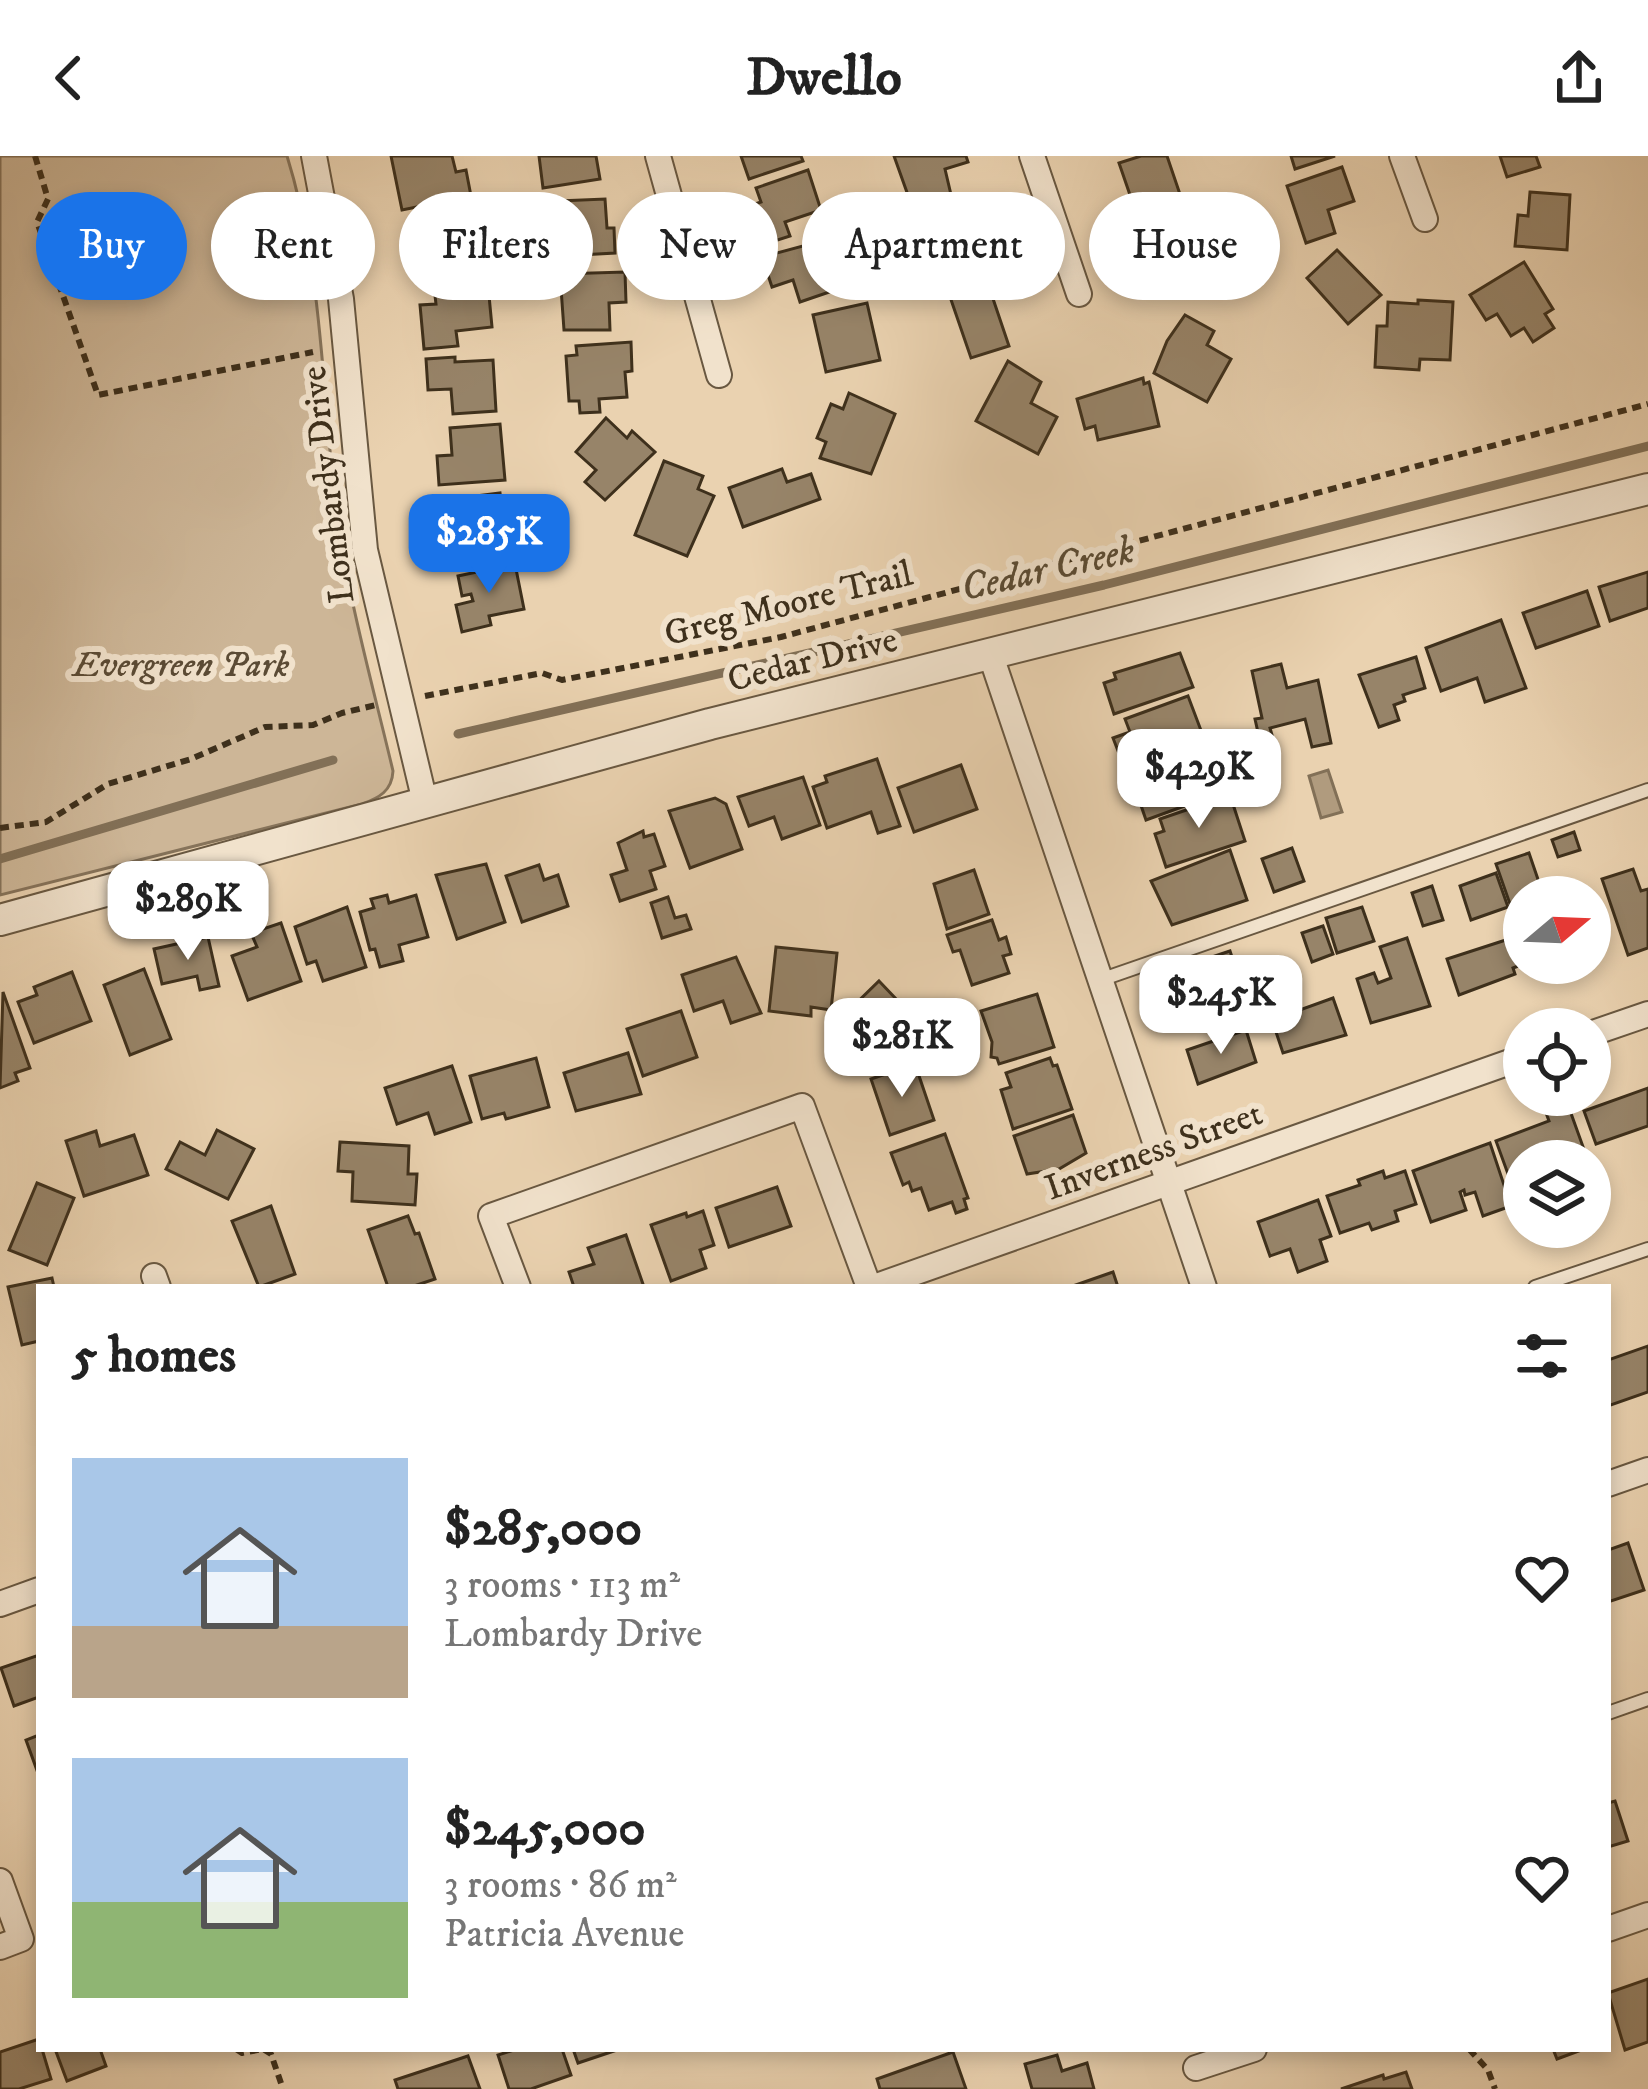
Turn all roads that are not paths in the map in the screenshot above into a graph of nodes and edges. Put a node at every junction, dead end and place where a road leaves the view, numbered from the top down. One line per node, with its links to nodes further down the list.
1 (314, 156): 11 (street, Lombardy Drive)
2 (658, 156): 7 (street)
3 (1032, 156): 6 (street)
4 (1402, 156): 5 (street)
5 (1425, 219)
6 (1079, 294)
7 (719, 375)
8 (1648, 489): 9 (street, Cedar Drive)
9 (990, 653): 11 (street, Cedar Drive); 13 (street)
10 (1648, 790): 13 (lane)
11 (425, 802): 12 (street, Cedar Drive)
12 (0, 920)
13 (1103, 980): 17 (street)
14 (1648, 1014): 15 (street)
15 (1611, 1027)
16 (1503, 1064): 17 (street, Inverness Street)
17 (1167, 1181): 21 (street, Inverness Street); 22 (street)
18 (1648, 1249): 23 (lane)
19 (517, 1284): 20 (street, Inverness Street)
20 (871, 1284)
21 (880, 1284)
22 (1203, 1284)
23 (1544, 1284)
24 (1648, 1470): 25 (street)
25 (1611, 1483)
26 (36, 1591): 27 (street)
27 (0, 1604)
28 (1648, 1699): 29 (lane)
29 (1611, 1713)
30 (0, 1881): 33 (street)
31 (1648, 1916): 32 (street)
32 (1611, 1928)
33 (10, 1943)
34 (1245, 2052): 35 (street)
35 (1196, 2068)

